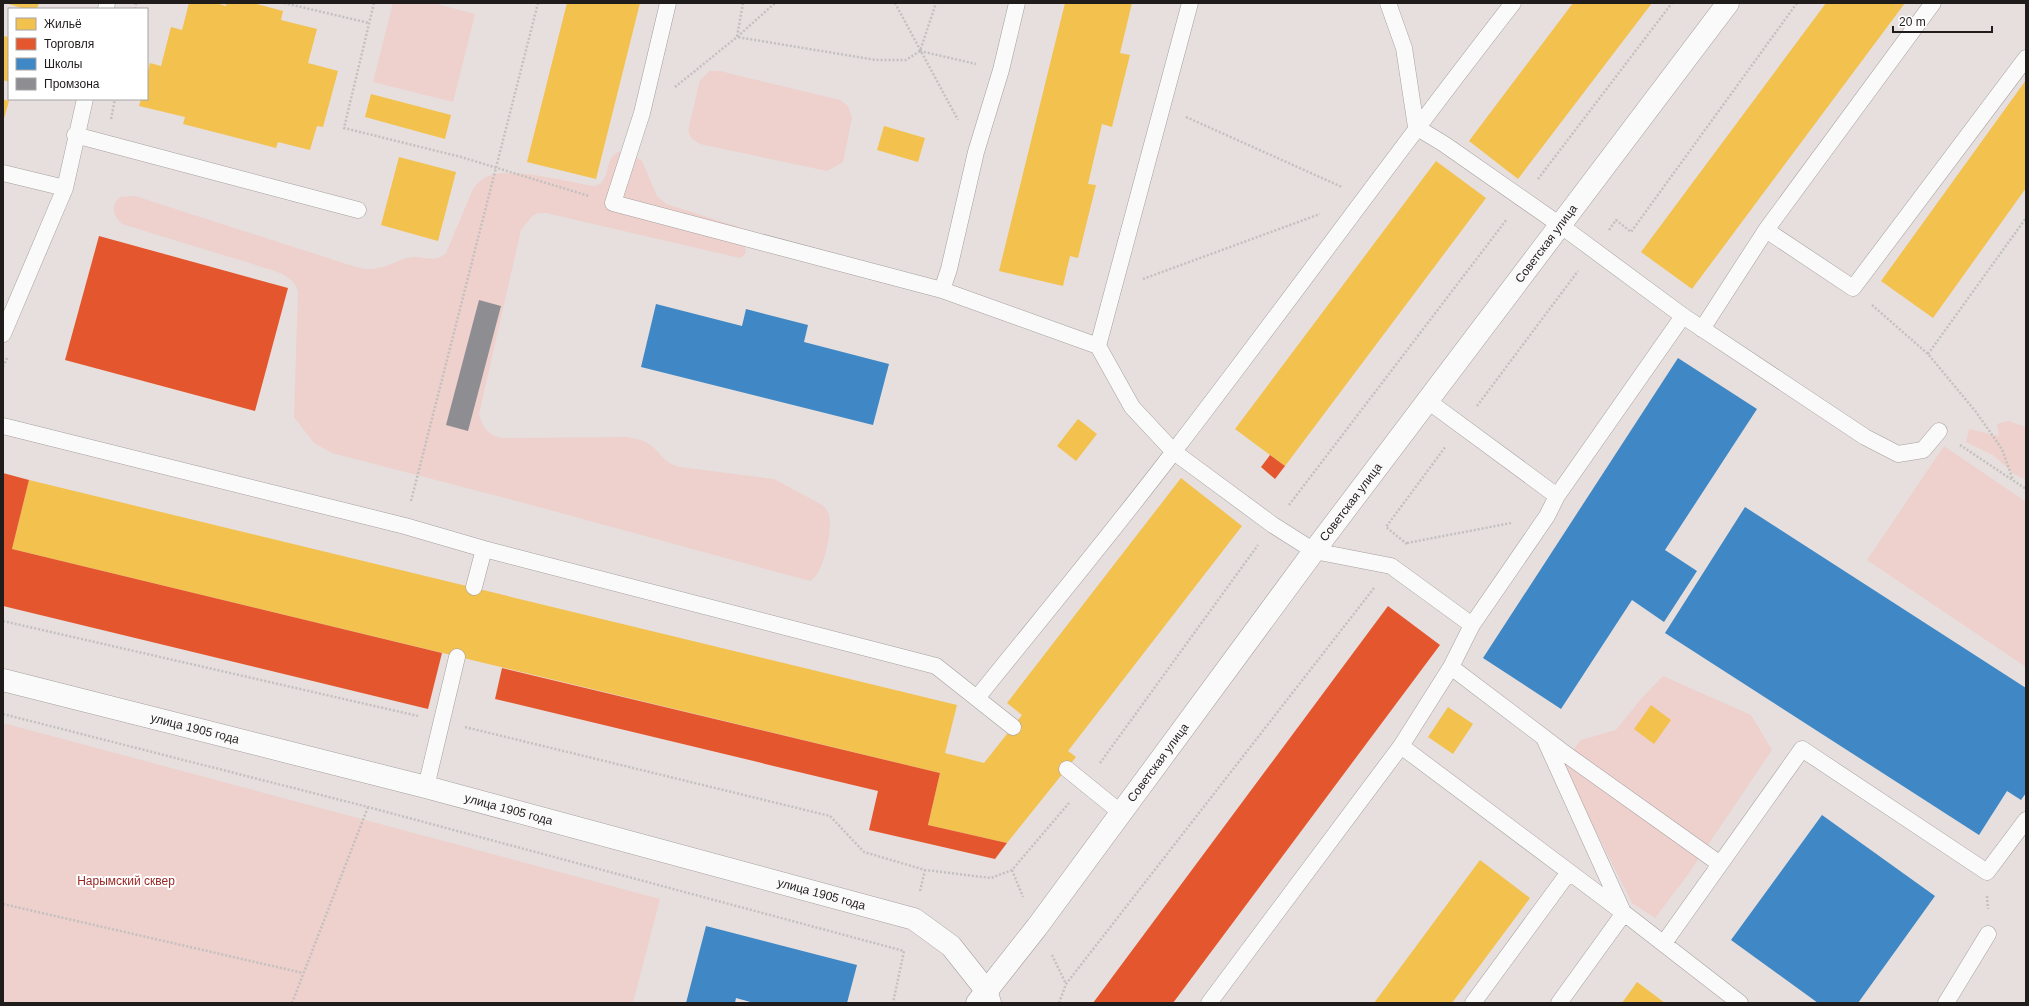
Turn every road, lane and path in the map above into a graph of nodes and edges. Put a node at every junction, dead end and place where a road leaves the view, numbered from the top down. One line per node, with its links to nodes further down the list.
1 (284, 3): 17 (path)
2 (374, 3): 17 (path)
3 (538, 3): 29 (path)
4 (668, 3): 24 (lane)
5 (743, 3): 18 (path)
6 (775, 3): 18 (path)
7 (895, 3): 19 (path)
8 (936, 3): 19 (path)
9 (1017, 3): 21 (lane)
10 (1190, 3): 23 (lane)
11 (1388, 3): 25 (lane)
12 (1512, 3): 25 (lane)
13 (1672, 3): 28 (path)
14 (1728, 3): 37 (street, Советская улица)
15 (1797, 3): 39 (path)
16 (1933, 3): 38 (lane)
17 (369, 23): 29 (path)
18 (737, 37): 19 (path); 24 (path)
19 (920, 50): 21 (path); 27 (path)
20 (2026, 58): 40 (lane)
21 (1001, 70): 27 (lane)
22 (85, 100): 26 (lane)
23 (1162, 106): 32 (path); 42 (lane)
24 (642, 113): 33 (lane)
25 (1416, 127): 32 (lane); 37 (lane)
26 (75, 135): 31 (lane); 34 (lane)
27 (976, 152): 41 (lane)
28 (1550, 165)
29 (498, 167): 33 (path); 57 (path)
30 (3, 173): 31 (lane)
31 (65, 188): 45 (lane)
32 (1366, 197): 52 (lane)
33 (613, 203): 41 (lane)
34 (358, 210)
35 (1321, 214): 42 (path)
36 (2026, 218): 47 (path)
37 (1560, 225): 39 (lane); 48 (street, Советская улица)
38 (1766, 230): 40 (lane); 44 (lane)
39 (1593, 250): 43 (lane); 49 (path)
40 (1853, 288): 47 (path)
41 (942, 290): 46 (lane)
42 (1112, 291): 46 (lane)
43 (1683, 316): 44 (lane); 55 (lane)
44 (1702, 329): 51 (lane)
45 (3, 334)
46 (1098, 346): 52 (lane)
47 (1928, 354): 53 (path)
48 (1428, 401): 49 (lane); 60 (street, Советская улица)
49 (1462, 425): 55 (lane); 58 (path)
50 (3, 426): 57 (lane)
51 (1939, 431): 53 (path)
52 (1174, 452): 60 (lane); 67 (lane)
53 (2013, 480): 54 (path)
54 (2026, 489)
55 (1557, 496): 56 (lane)
56 (1547, 516): 58 (path); 63 (lane)
57 (405, 526): 59 (lane)
58 (1407, 543): 61 (path)
59 (484, 550): 62 (lane); 67 (lane)
60 (1314, 551): 61 (lane); 75 (street, Советская улица)
61 (1391, 566): 63 (lane); 88 (path)
62 (474, 587)
63 (1472, 625): 65 (lane)
64 (457, 657): 73 (lane)
65 (1451, 667): 70 (lane); 71 (lane)
66 (3, 680): 73 (street, улица 1905 года)
67 (977, 698): 69 (lane)
68 (3, 714): 74 (path)
69 (1013, 727)
70 (1544, 737): 77 (lane); 83 (lane)
71 (1401, 746): 79 (lane); 93 (lane)
72 (1067, 769): 75 (lane)
73 (426, 787): 89 (street, улица 1905 года)
74 (368, 807): 87 (path); 91 (path)
75 (1120, 812): 89 (street, Советская улица)
76 (2026, 820): 80 (lane)
77 (1720, 864): 80 (lane); 85 (lane)
78 (1012, 870): 81 (path)
79 (1569, 872): 83 (lane); 94 (lane)
80 (1987, 872): 84 (path)
81 (1021, 890)
82 (3, 904): 87 (path)
83 (1624, 914): 85 (lane); 95 (lane)
84 (1988, 934): 97 (lane)
85 (1664, 943): 96 (lane)
86 (1060, 971): 88 (path)
87 (303, 973): 90 (path)
88 (1066, 984): 92 (path)
89 (984, 999)
90 (292, 1003)
91 (893, 1003)
92 (1059, 1003)
93 (1209, 1003)
94 (1473, 1003)
95 (1559, 1003)
96 (1740, 1003)
97 (1946, 1003)

